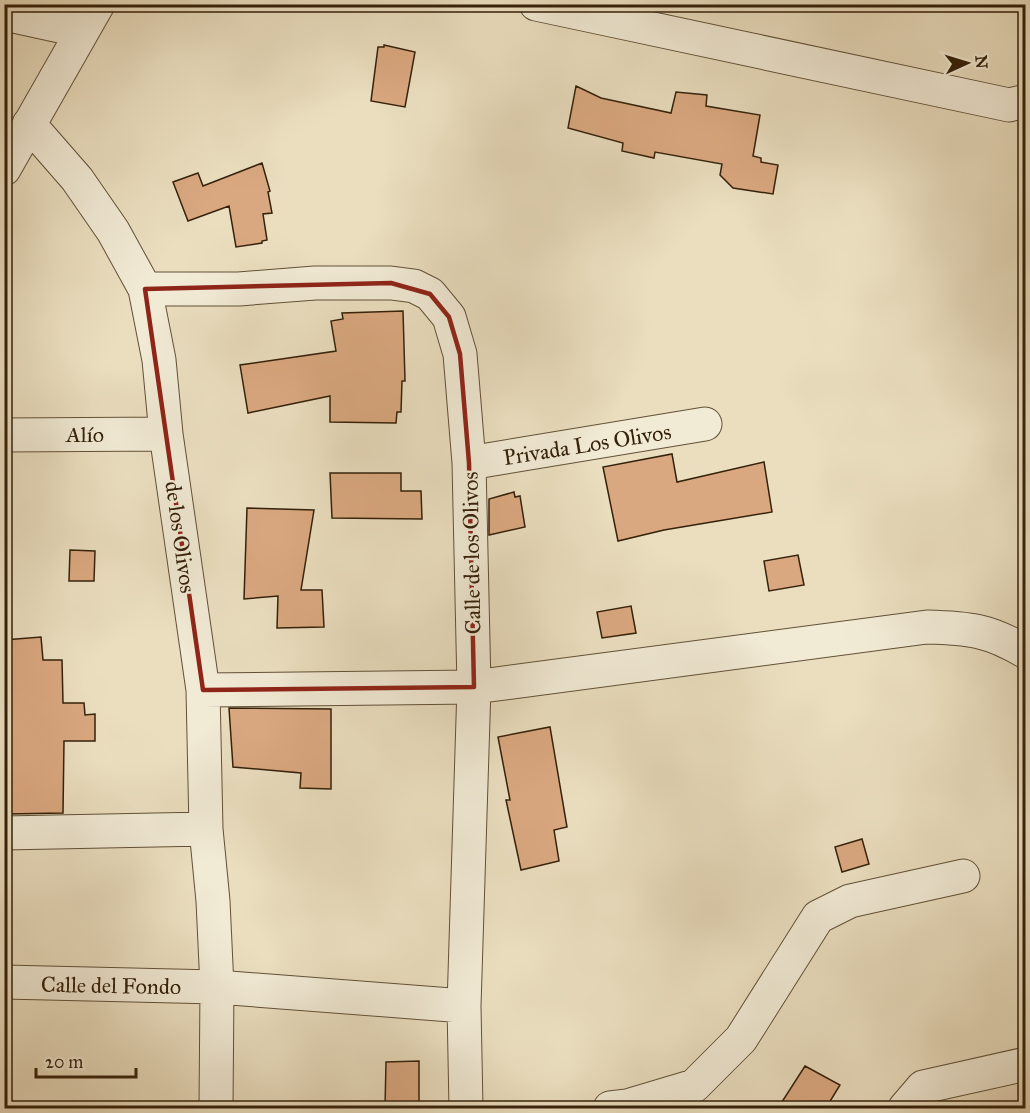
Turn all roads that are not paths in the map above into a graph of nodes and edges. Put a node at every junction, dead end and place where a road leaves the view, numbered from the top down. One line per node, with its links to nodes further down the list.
1 (536, 4): 4 (street)
2 (4, 14): 3 (street)
3 (90, 17): 5 (street)
4 (1026, 101)
5 (29, 124): 6 (street); 7 (street, de los Olivos)
6 (4, 169)
7 (145, 289): 9 (street, de los Olivos); 11 (street, Calle de los Olivos)
8 (705, 424): 11 (street, Privada Los Olivos)
9 (166, 434): 10 (street, Alío); 14 (street, de los Olivos)
10 (4, 435)
11 (470, 464): 13 (street, Calle de los Olivos)
12 (1026, 652): 13 (street)
13 (474, 687): 14 (street); 20 (street, Calle de los Olivos)
14 (203, 690): 15 (street, de los Olivos)
15 (206, 829): 16 (street); 19 (street, de los Olivos)
16 (4, 833)
17 (963, 876): 24 (street)
18 (4, 982): 19 (street, Calle del Fondo)
19 (217, 987): 20 (street, Calle del Fondo); 22 (street, de los Olivos)
20 (464, 1006): 23 (street, Calle de los Olivos)
21 (1026, 1064): 25 (street)
22 (216, 1108)
23 (466, 1108)
24 (610, 1108)
25 (905, 1108)

